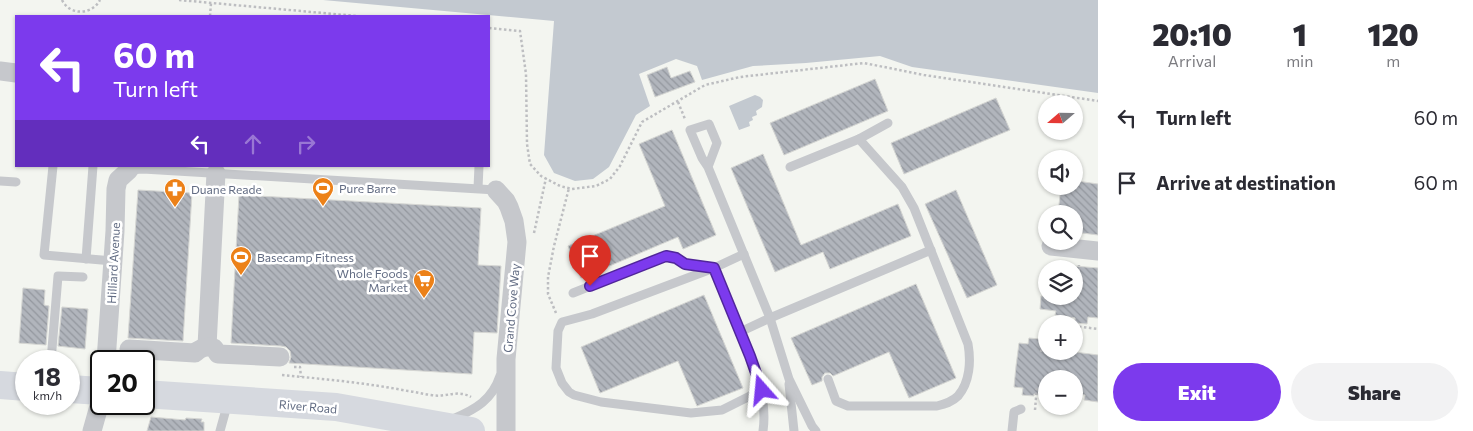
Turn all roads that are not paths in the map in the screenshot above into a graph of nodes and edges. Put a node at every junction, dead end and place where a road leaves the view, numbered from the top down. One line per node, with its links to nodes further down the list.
1 (0, 71): 2 (street)
2 (15, 73)
3 (888, 123): 4 (lane)
4 (859, 139): 9 (lane); 16 (lane)
5 (53, 167): 19 (lane)
6 (93, 167): 19 (lane)
7 (480, 167): 14 (lane)
8 (708, 167): 8 (lane); 18 (lane)
9 (790, 167)
10 (129, 168): 11 (lane); 20 (street, Hilliard Avenue)
11 (216, 173): 14 (lane); 26 (street)
12 (0, 181): 13 (lane)
13 (16, 182)
14 (487, 189): 30 (street, Grand Cove Way)
15 (1083, 249): 17 (street)
16 (931, 250): 24 (lane); 33 (lane)
17 (1098, 251)
18 (744, 254): 21 (lane); 24 (lane)
19 (86, 259): 20 (lane)
20 (113, 261): 29 (street, Hilliard Avenue)
21 (714, 268): 23 (lane); 25 (lane); 36 (lane)
22 (83, 277): 28 (lane)
23 (573, 293)
24 (770, 318): 25 (lane); 32 (lane)
25 (740, 332): 36 (lane)
26 (207, 346): 27 (street); 31 (street)
27 (129, 349)
28 (52, 350)
29 (107, 350)
30 (506, 359): 41 (lane); 45 (street, Grand Cove Way)
31 (280, 366)
32 (789, 378): 47 (lane); 48 (lane)
33 (828, 379)
34 (0, 385): 35 (main road)
35 (15, 386)
36 (762, 390): 46 (lane)
37 (155, 395): 38 (main road, River Road)
38 (229, 400): 41 (main road, River Road); 43 (lane)
39 (1021, 409): 49 (lane)
40 (96, 415): 42 (street)
41 (439, 428): 44 (main road, River Road)
42 (92, 431)
43 (220, 431)
44 (471, 431)
45 (506, 431)
46 (763, 431)
47 (794, 431)
48 (816, 431)
49 (1012, 431)

